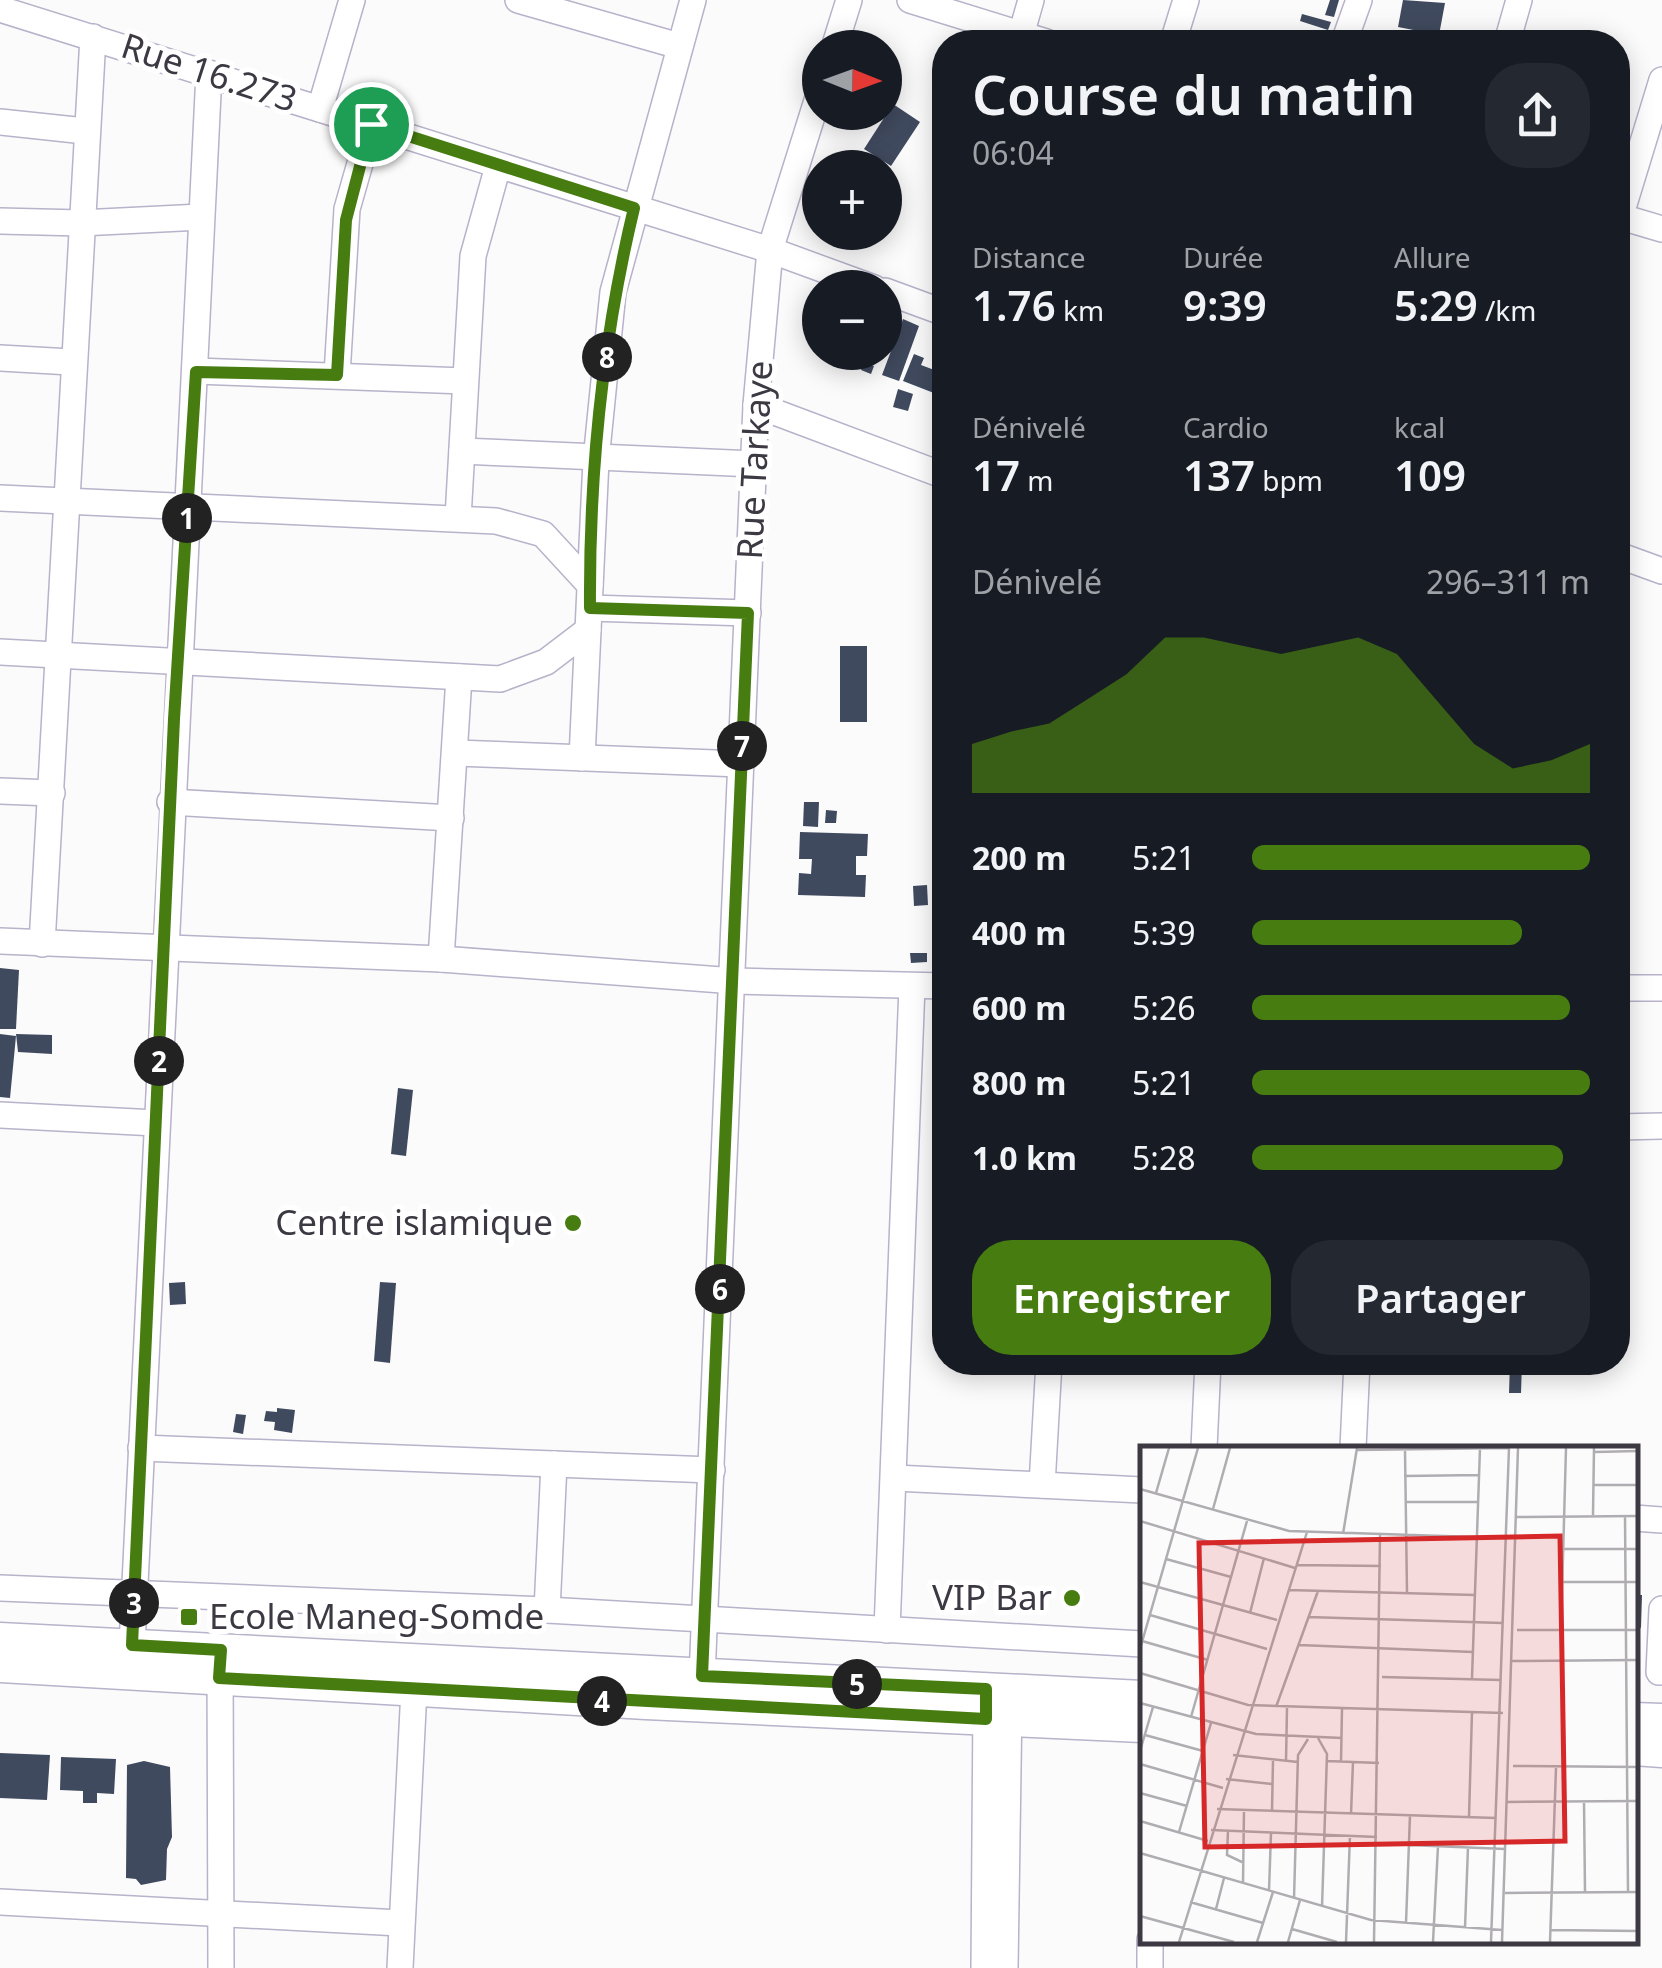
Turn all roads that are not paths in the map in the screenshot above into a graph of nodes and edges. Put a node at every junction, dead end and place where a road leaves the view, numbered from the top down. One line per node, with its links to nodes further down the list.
1 (352, 0): 22 (street)
2 (692, 0): 19 (street)
3 (849, 0): 12 (street)
4 (910, 0): 13 (street)
5 (1031, 0): 14 (street)
6 (1186, 0): 15 (street)
7 (1358, 0): 16 (street)
8 (1520, 0): 17 (street)
9 (522, 1): 19 (street)
10 (0, 9): 11 (street, Rue 16.273)
11 (38, 10): 18 (street, Rue 16.273)
12 (840, 30)
13 (1007, 30)
14 (1021, 30)
15 (1177, 30)
16 (1348, 30)
17 (1511, 30)
18 (93, 37): 20 (street, Rue 16.273); 26 (street)
19 (679, 46): 29 (street)
20 (209, 73): 22 (street, Rue 16.273); 30 (street)
21 (1662, 80): 28 (street)
22 (320, 108): 24 (street, Rue 16.273)
23 (0, 122): 26 (street)
24 (371, 124): 27 (street, Rue 16.273); 42 (street)
25 (808, 130): 35 (street, Rue Tarkaye)
26 (85, 131): 33 (street)
27 (498, 166): 29 (street, Rue 16.273); 43 (street)
28 (1630, 180)
29 (634, 208): 35 (street, Rue 16.273); 46 (street)
30 (201, 217): 33 (street); 41 (street)
31 (0, 221): 33 (street)
32 (1630, 221): 34 (street)
33 (81, 224): 40 (street)
34 (1662, 229)
35 (770, 250): 36 (street, Rue 16.273); 44 (street, Rue Tarkaye)
36 (825, 270)
37 (902, 297): 38 (street)
38 (932, 308)
39 (0, 358): 40 (street)
40 (71, 362): 50 (street)
41 (196, 372): 42 (street); 51 (street)
42 (337, 375): 43 (street)
43 (465, 380): 45 (street)
44 (756, 406): 47 (street, Rue Tarkaye); 48 (street)
45 (462, 451): 46 (street); 52 (street)
46 (596, 460): 47 (street); 55 (street)
47 (754, 464): 56 (street, Rue Tarkaye)
48 (932, 471)
49 (0, 498): 50 (street)
50 (65, 501): 51 (street); 58 (street)
51 (187, 508): 52 (street); 59 (street)
52 (458, 518): 55 (street)
53 (1630, 559): 54 (street)
54 (1662, 571)
55 (589, 607): 56 (street); 60 (street); 62 (street)
56 (748, 613): 63 (street, Rue Tarkaye)
57 (0, 652): 58 (street)
58 (58, 655): 59 (street); 65 (street)
59 (177, 660): 60 (street); 66 (street)
60 (458, 677): 61 (street)
61 (456, 753): 62 (street); 67 (street)
62 (582, 758): 63 (street)
63 (741, 764): 72 (street, Rue Tarkaye)
64 (0, 791): 65 (street)
65 (52, 794): 69 (street)
66 (170, 802): 67 (street); 70 (street)
67 (451, 818): 71 (street)
68 (0, 941): 69 (street)
69 (42, 944): 70 (street)
70 (164, 950): 71 (street); 78 (street)
71 (441, 959): 72 (street)
72 (735, 980): 73 (street); 88 (street, Rue Tarkaye)
73 (912, 986): 74 (street); 89 (street)
74 (932, 986)
75 (1630, 988): 76 (street)
76 (1662, 988)
77 (0, 1114): 78 (street)
78 (156, 1122): 86 (street)
79 (1630, 1126): 80 (street)
80 (1662, 1126)
81 (1048, 1375): 90 (street)
82 (1207, 1375): 84 (street)
83 (1356, 1375): 85 (street)
84 (1204, 1446)
85 (1353, 1446)
86 (141, 1448): 87 (street); 95 (street)
87 (554, 1464): 88 (street); 97 (street)
88 (712, 1470): 98 (street, Rue Tarkaye)
89 (895, 1478): 90 (street); 99 (street)
90 (1042, 1485): 91 (street)
91 (1140, 1490)
92 (1637, 1518): 93 (street)
93 (1662, 1520)
94 (0, 1588): 95 (street)
95 (134, 1594): 97 (street); 102 (street)
96 (1662, 1609): 105 (street)
97 (546, 1610): 98 (street)
98 (704, 1620): 99 (street); 106 (street, Rue Tarkaye)
99 (887, 1630): 101 (street)
100 (0, 1640): 102 (main road)
101 (1140, 1644)
102 (132, 1645): 103 (main road)
103 (220, 1664): 104 (main road); 106 (main road); 107 (main road); 116 (street)
104 (0, 1666)
105 (1652, 1672)
106 (702, 1676): 109 (main road)
107 (414, 1689): 109 (main road); 117 (street)
108 (1140, 1696): 109 (main road)
109 (997, 1704): 112 (main road); 120 (street); 121 (street)
110 (1637, 1719): 111 (main road)
111 (1662, 1720)
112 (1140, 1726)
113 (1637, 1749): 114 (main road)
114 (1662, 1750)
115 (0, 1902): 116 (street)
116 (222, 1917): 117 (street); 118 (street)
117 (400, 1923): 119 (street)
118 (221, 1968)
119 (400, 1968)
120 (984, 1968)
121 (1005, 1968)

